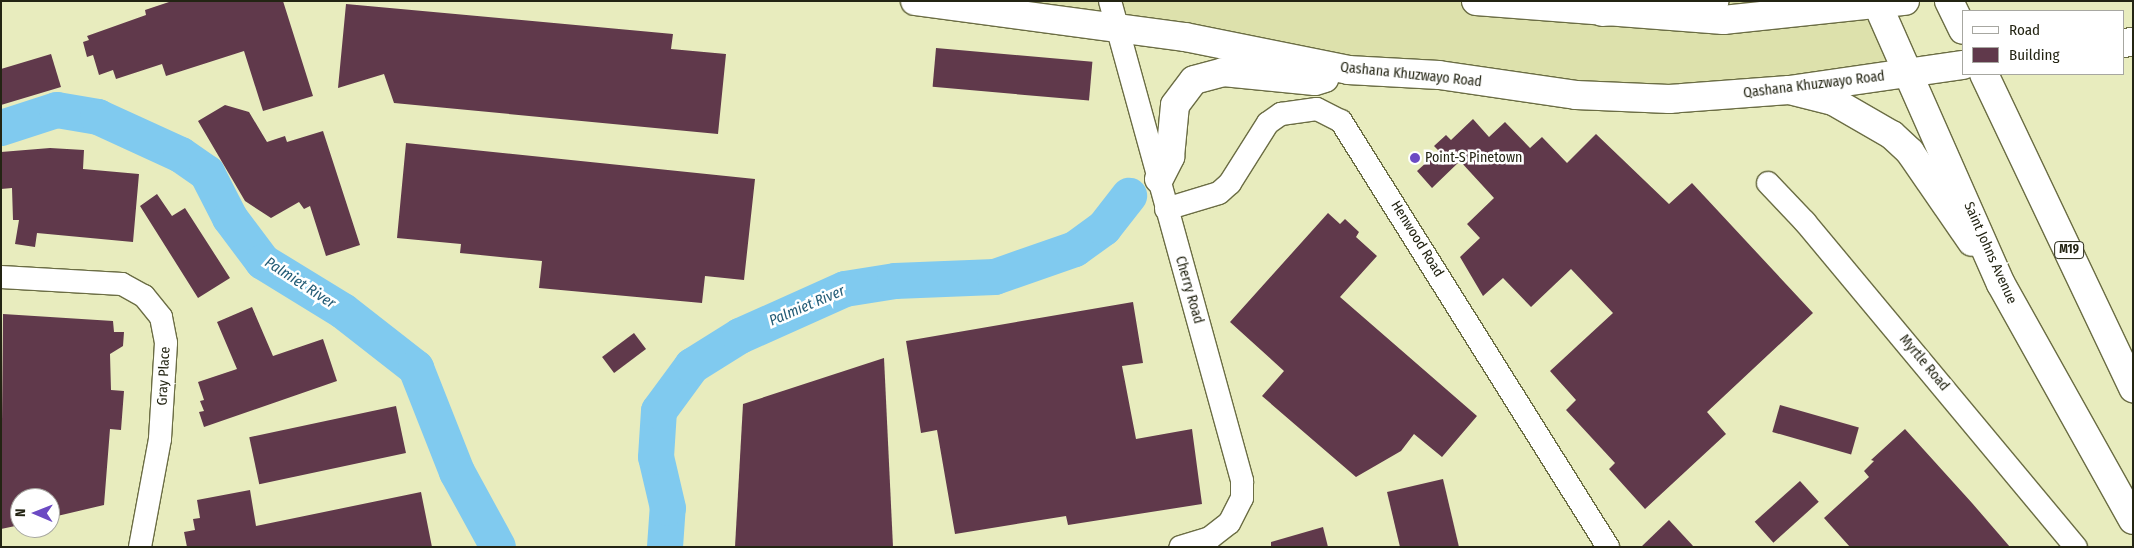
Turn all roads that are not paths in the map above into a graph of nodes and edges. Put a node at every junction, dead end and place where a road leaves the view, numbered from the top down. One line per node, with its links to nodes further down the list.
1 (915, 1): 10 (main road, Qashana Khuzwayo Road)
2 (1110, 1): 10 (street, Cherry Road)
3 (1476, 1): 8 (main road)
4 (1714, 1): 8 (main road)
5 (1906, 1): 7 (main road)
6 (1949, 1): 9 (main road)
7 (1877, 3): 8 (main road); 13 (main road, Saint Johns Avenue)
8 (1602, 12)
9 (1962, 28)
10 (1119, 29): 12 (main road, Qashana Khuzwayo Road); 16 (street, Cherry Road)
11 (1962, 65): 13 (main road, Qashana Khuzwayo Road)
12 (1348, 70): 15 (main road, Qashana Khuzwayo Road); 16 (main road)
13 (1911, 74): 15 (main road, Qashana Khuzwayo Road); 20 (main road, Saint Johns Avenue)
14 (1984, 75): 21 (main road, M19)
15 (1789, 90): 20 (main road)
16 (1158, 179): 18 (street, Cherry Road)
17 (1768, 183): 26 (street, Myrtle Road)
18 (1166, 209): 24 (street, Cherry Road); 25 (street, Henwood Road)
19 (1, 277): 23 (street, Gray Place)
20 (2001, 284): 22 (main road, Saint Johns Avenue)
21 (2133, 388)
22 (2133, 520)
23 (140, 547)
24 (1180, 547)
25 (1608, 547)
26 (2076, 547)

